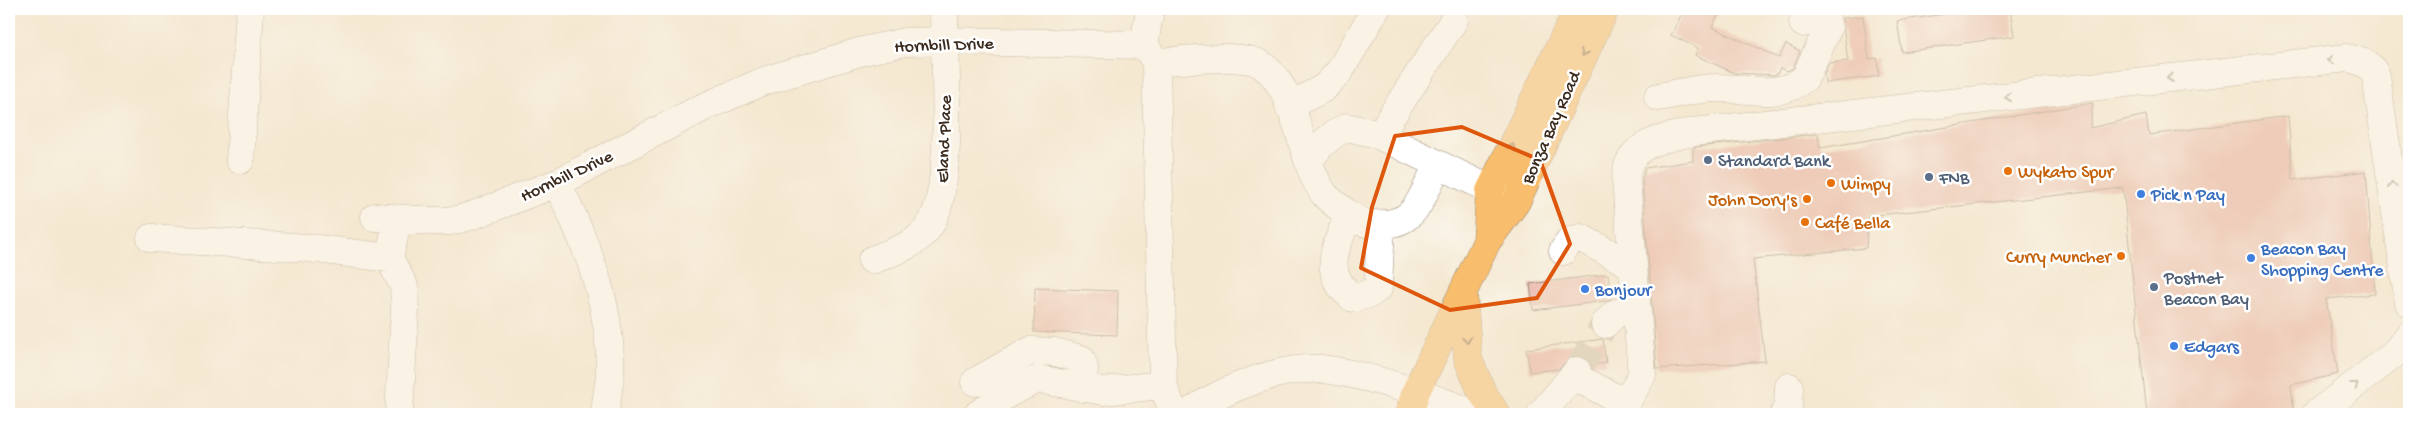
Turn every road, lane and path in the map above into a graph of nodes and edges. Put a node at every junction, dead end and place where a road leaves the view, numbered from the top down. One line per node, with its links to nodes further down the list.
1 (250, 9): 14 (street)
2 (944, 9): 9 (street, Eland Place)
3 (1150, 9): 10 (street)
4 (1376, 9): 12 (street)
5 (1578, 9): 18 (main road, Bonza Bay Road, one-way to 5)
6 (1605, 9): 19 (main road, Bonza Bay Road, one-way to 19)
7 (1813, 14): 11 (street)
8 (1454, 20): 13 (street)
9 (944, 42): 10 (street, Hornbill Drive); 17 (street, Hornbill Drive); 26 (street, Eland Place)
10 (1150, 54): 12 (street, Hornbill Drive); 34 (street)
11 (1658, 97)
12 (1289, 106): 15 (street, Hornbill Drive)
13 (1389, 140): 15 (street); 16 (street)
14 (240, 160)
15 (1309, 161): 20 (street)
16 (1438, 165): 18 (street); 21 (street)
17 (557, 183): 25 (street, Hornbill Drive); 40 (street)
18 (1490, 191): 19 (street); 23 (main road, Bonza Bay Road)
19 (1516, 202): 23 (main road, Bonza Bay Road)
20 (1349, 215): 21 (street); 21 (street)
21 (1381, 225)
22 (152, 238): 25 (street)
23 (1487, 241): 28 (main road, Bonza Bay Road)
24 (1562, 251): 27 (street)
25 (389, 258): 39 (street)
26 (872, 260)
27 (1633, 266): 29 (street, one-way to 27); 30 (street)
28 (1463, 292): 37 (main road, Bonza Bay Road); 45 (main road, one-way to 45)
29 (2409, 303)
30 (1637, 308): 31 (street); 38 (street)
31 (1605, 324)
32 (2409, 335): 48 (street, one-way to 32)
33 (975, 382): 36 (street)
34 (1163, 385): 36 (street); 42 (street)
35 (1789, 387): 47 (street)
36 (1083, 388): 41 (street)
37 (1412, 403): 43 (street); 44 (street)
38 (1623, 408): 46 (street)
39 (399, 414)
40 (604, 414)
41 (978, 414)
42 (1174, 414)
43 (1187, 414)
44 (1475, 414)
45 (1496, 414)
46 (1541, 414)
47 (1784, 414)
48 (2316, 414)

